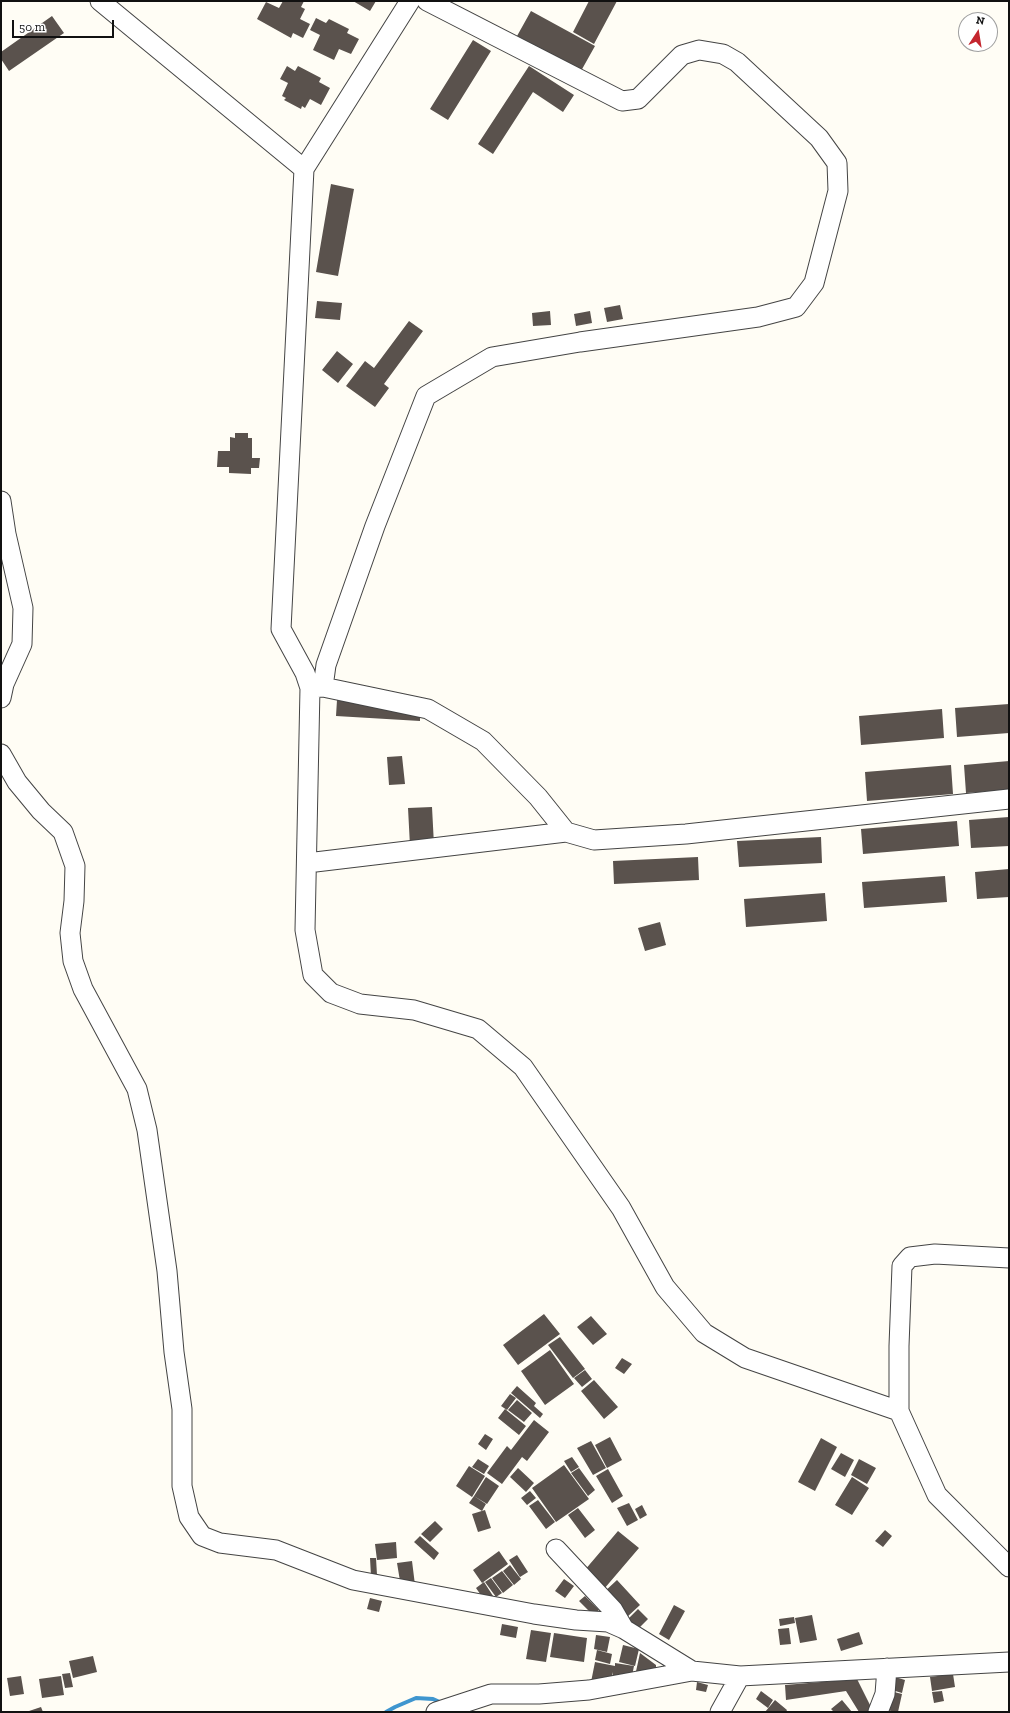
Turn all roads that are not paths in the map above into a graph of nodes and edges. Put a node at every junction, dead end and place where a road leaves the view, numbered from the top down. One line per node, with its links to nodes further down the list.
1 (100, 1): 4 (street)
2 (410, 1): 4 (street)
3 (426, 1): 6 (street)
4 (304, 169): 6 (street)
5 (1, 501): 7 (street)
6 (316, 688): 10 (street); 11 (street)
7 (1, 698)
8 (1, 754): 16 (street)
9 (1009, 799): 10 (street)
10 (566, 832): 11 (street)
11 (307, 863): 13 (street)
12 (1009, 1258): 13 (street)
13 (899, 1411): 15 (street)
14 (556, 1549): 16 (street)
15 (1009, 1567)
16 (624, 1628): 19 (street)
17 (1009, 1662): 18 (street)
18 (888, 1668): 20 (street); 23 (street)
19 (692, 1671): 20 (street); 21 (street)
20 (740, 1676): 22 (street)
21 (443, 1710)
22 (720, 1712)
23 (878, 1712)

